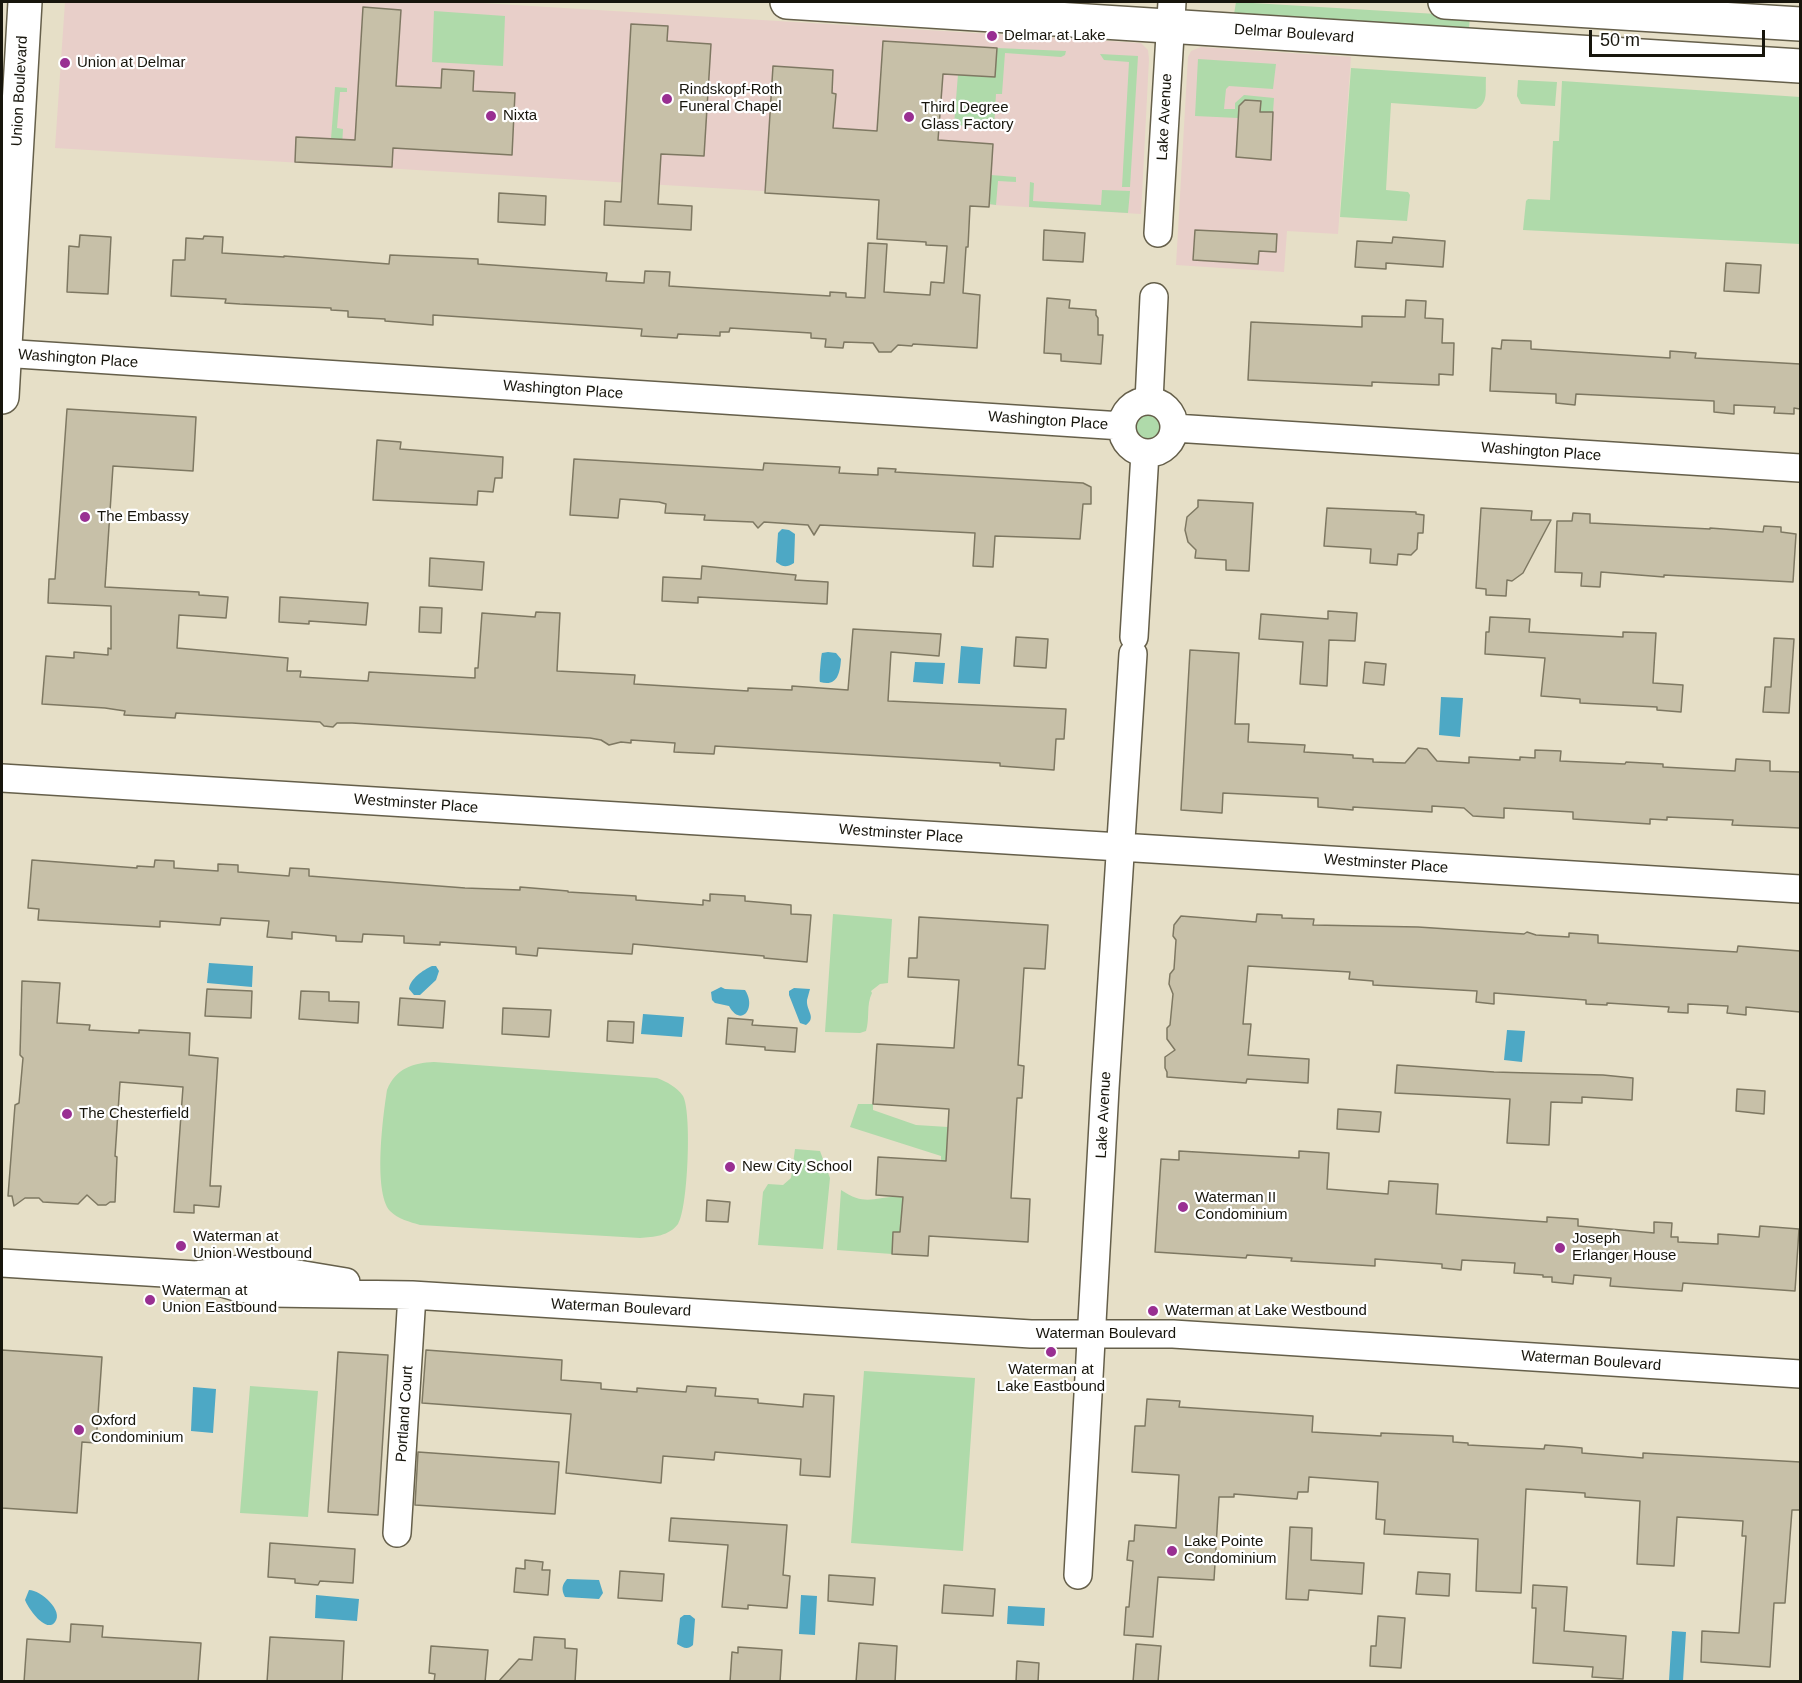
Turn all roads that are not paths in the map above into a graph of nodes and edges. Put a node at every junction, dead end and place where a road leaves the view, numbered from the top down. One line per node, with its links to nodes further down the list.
1 (25, 2): 10 (main road, Union Boulevard)
2 (788, 2): 4 (main road, Delmar Boulevard)
3 (1445, 2): 6 (main road)
4 (863, 4): 5 (main road, Delmar Boulevard)
5 (1171, 14): 7 (main road, Delmar Boulevard); 8 (street, Lake Avenue)
6 (1800, 24)
7 (1800, 66)
8 (1158, 232)
9 (1154, 297): 13 (street)
10 (4, 305): 11 (main road, Union Boulevard)
11 (3, 353): 12 (main road, Union Boulevard); 14 (street, Washington Place)
12 (2, 397)
13 (1149, 401): 14 (street); 15 (street)
14 (1122, 426): 16 (street)
15 (1174, 429): 16 (street); 17 (street, Washington Place)
16 (1145, 453): 19 (street, Lake Avenue)
17 (1800, 468)
18 (2, 778): 19 (street, Westminster Place)
19 (1122, 847): 20 (street, Westminster Place); 23 (street, Lake Avenue)
20 (1800, 889)
21 (2, 1263): 22 (street, Waterman Boulevard)
22 (412, 1295): 23 (street, Waterman Boulevard); 25 (street, Portland Court)
23 (1091, 1334): 24 (street, Waterman Boulevard); 26 (street, Lake Avenue)
24 (1800, 1374)
25 (397, 1533)
26 (1078, 1575)

